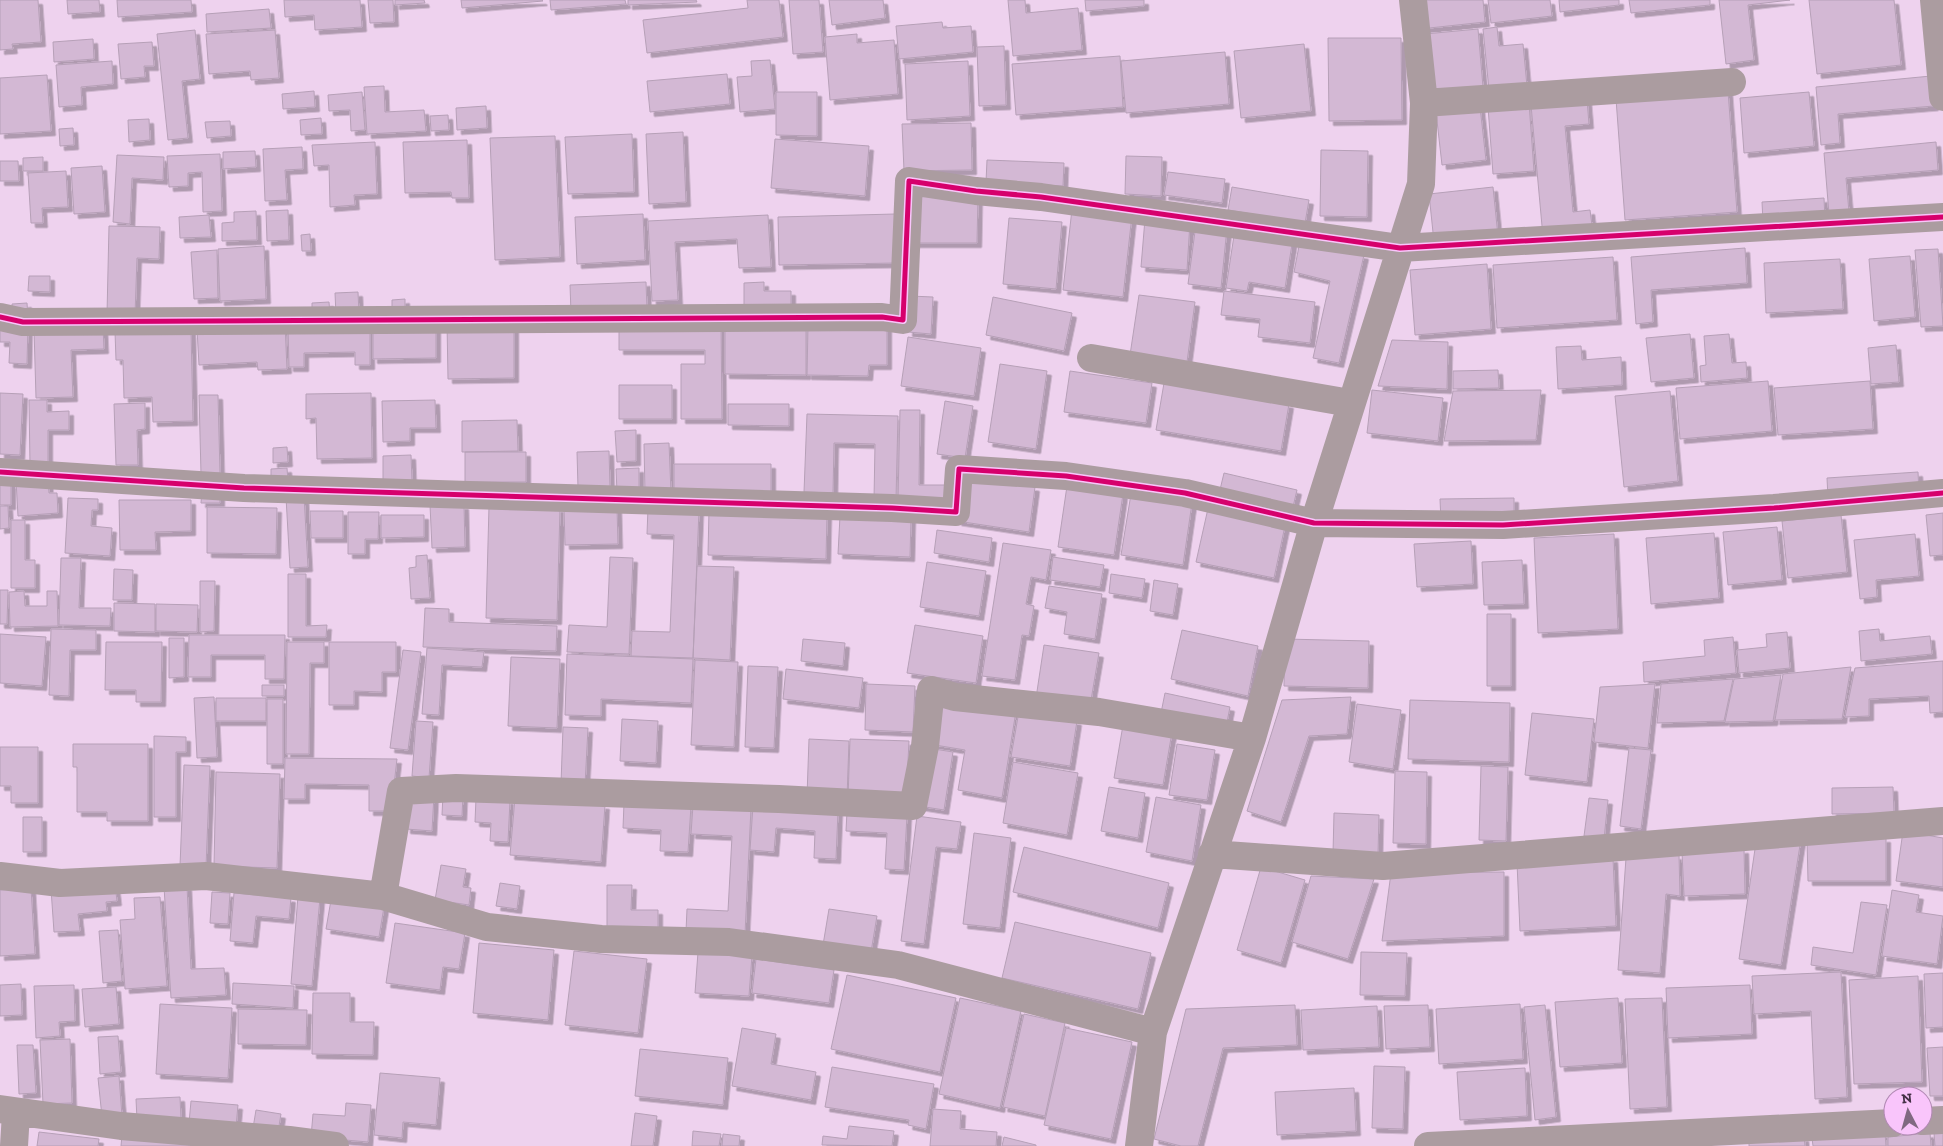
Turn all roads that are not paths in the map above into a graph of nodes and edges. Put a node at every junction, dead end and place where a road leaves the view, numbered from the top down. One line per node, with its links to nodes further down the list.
1 (1413, 0): 6 (street)
2 (1934, 0): 3 (street)
3 (1940, 40): 5 (street)
4 (1732, 82): 6 (street)
5 (1943, 97)
6 (1424, 103): 8 (street)
7 (1943, 217): 8 (street)
8 (1400, 248): 9 (street); 11 (street)
9 (0, 317)
10 (1091, 358): 11 (street)
11 (1350, 403): 14 (street)
12 (0, 472): 14 (street)
13 (1943, 494): 14 (street)
14 (1314, 523): 15 (street)
15 (1252, 738): 17 (street); 19 (street)
16 (1943, 821): 17 (street)
17 (1212, 854): 20 (street)
18 (0, 876): 19 (street)
19 (383, 896): 20 (street)
20 (1153, 1032): 26 (street)
21 (8, 1111): 23 (street); 24 (street)
22 (1883, 1124): 27 (street)
23 (289, 1143): 25 (street)
24 (14, 1146)
25 (335, 1146)
26 (1139, 1146)
27 (1428, 1146)

